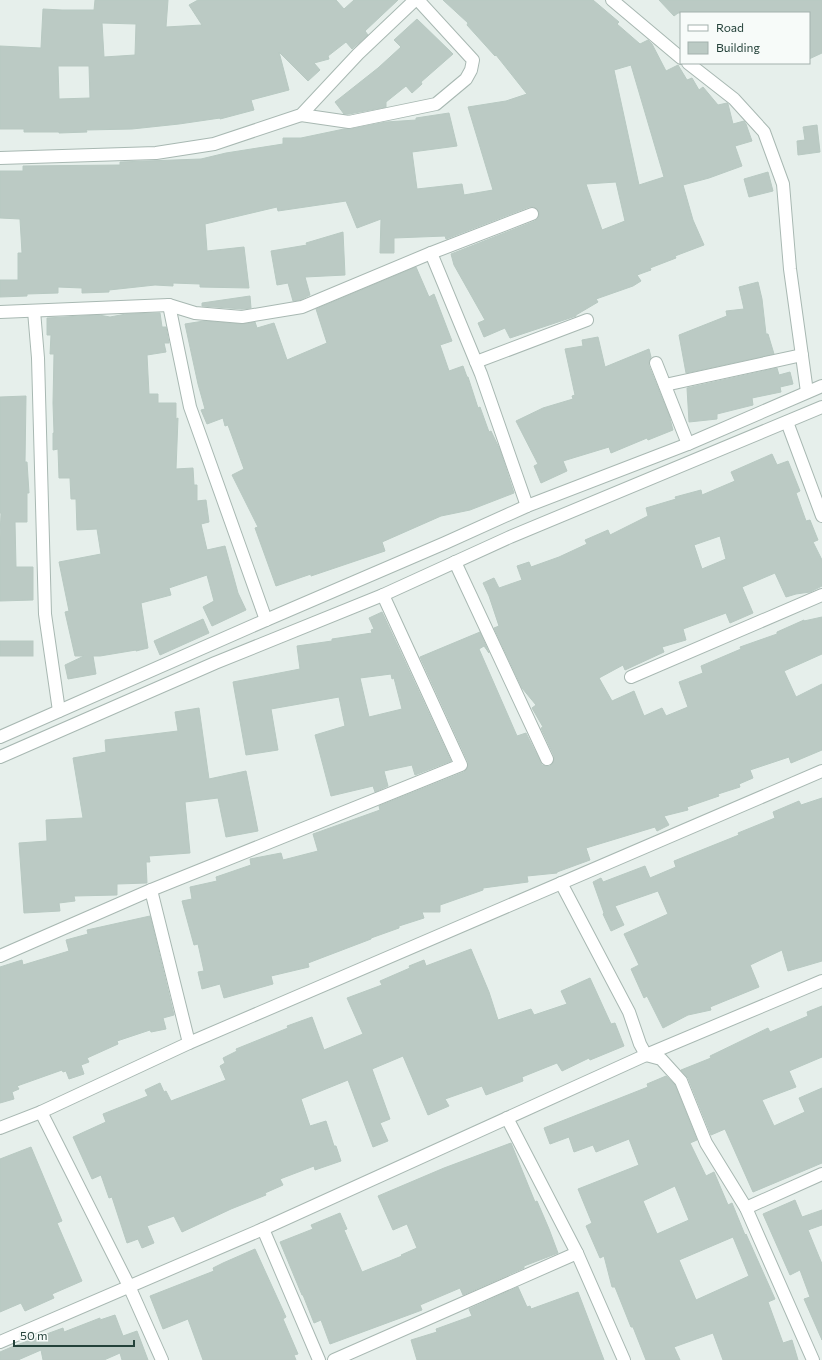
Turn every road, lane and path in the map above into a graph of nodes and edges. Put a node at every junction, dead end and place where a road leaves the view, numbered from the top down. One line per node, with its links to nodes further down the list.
1 (414, 0): 6 (street)
2 (418, 0): 6 (street)
3 (612, 0): 4 (street)
4 (680, 57)
5 (689, 64): 14 (street)
6 (301, 115): 7 (street)
7 (0, 158)
8 (532, 214): 9 (street)
9 (431, 253): 10 (street); 15 (street)
10 (169, 305): 11 (street); 28 (street)
11 (34, 311): 12 (street); 30 (street)
12 (0, 312)
13 (587, 320): 15 (street)
14 (802, 355): 17 (street); 19 (street)
15 (476, 362): 23 (street)
16 (656, 363): 17 (street)
17 (665, 385): 22 (street)
18 (822, 386): 19 (street)
19 (807, 392): 22 (street)
20 (822, 407): 21 (street)
21 (787, 422): 24 (street); 25 (street)
22 (688, 444): 23 (street)
23 (527, 506): 28 (street)
24 (822, 516)
25 (455, 562): 26 (street); 33 (street)
26 (383, 595): 32 (street); 36 (street)
27 (822, 595): 29 (street)
28 (266, 620): 30 (street)
29 (631, 677)
30 (59, 711): 31 (street)
31 (0, 737)
32 (0, 757)
33 (547, 759)
34 (822, 771): 35 (street)
35 (561, 883): 39 (street); 40 (street)
36 (151, 890): 37 (street); 39 (street)
37 (0, 956)
38 (822, 981): 40 (street)
39 (189, 1043): 41 (street)
40 (646, 1055): 42 (street); 45 (street)
41 (41, 1112): 43 (street); 48 (street)
42 (507, 1118): 46 (street); 47 (street)
43 (0, 1128)
44 (822, 1174): 45 (street)
45 (746, 1208): 54 (street)
46 (263, 1229): 48 (street); 51 (street)
47 (578, 1253): 52 (street); 53 (street)
48 (129, 1286): 49 (street); 50 (street)
49 (0, 1342)
50 (162, 1360)
51 (319, 1360)
52 (334, 1360)
53 (624, 1360)
54 (814, 1360)

